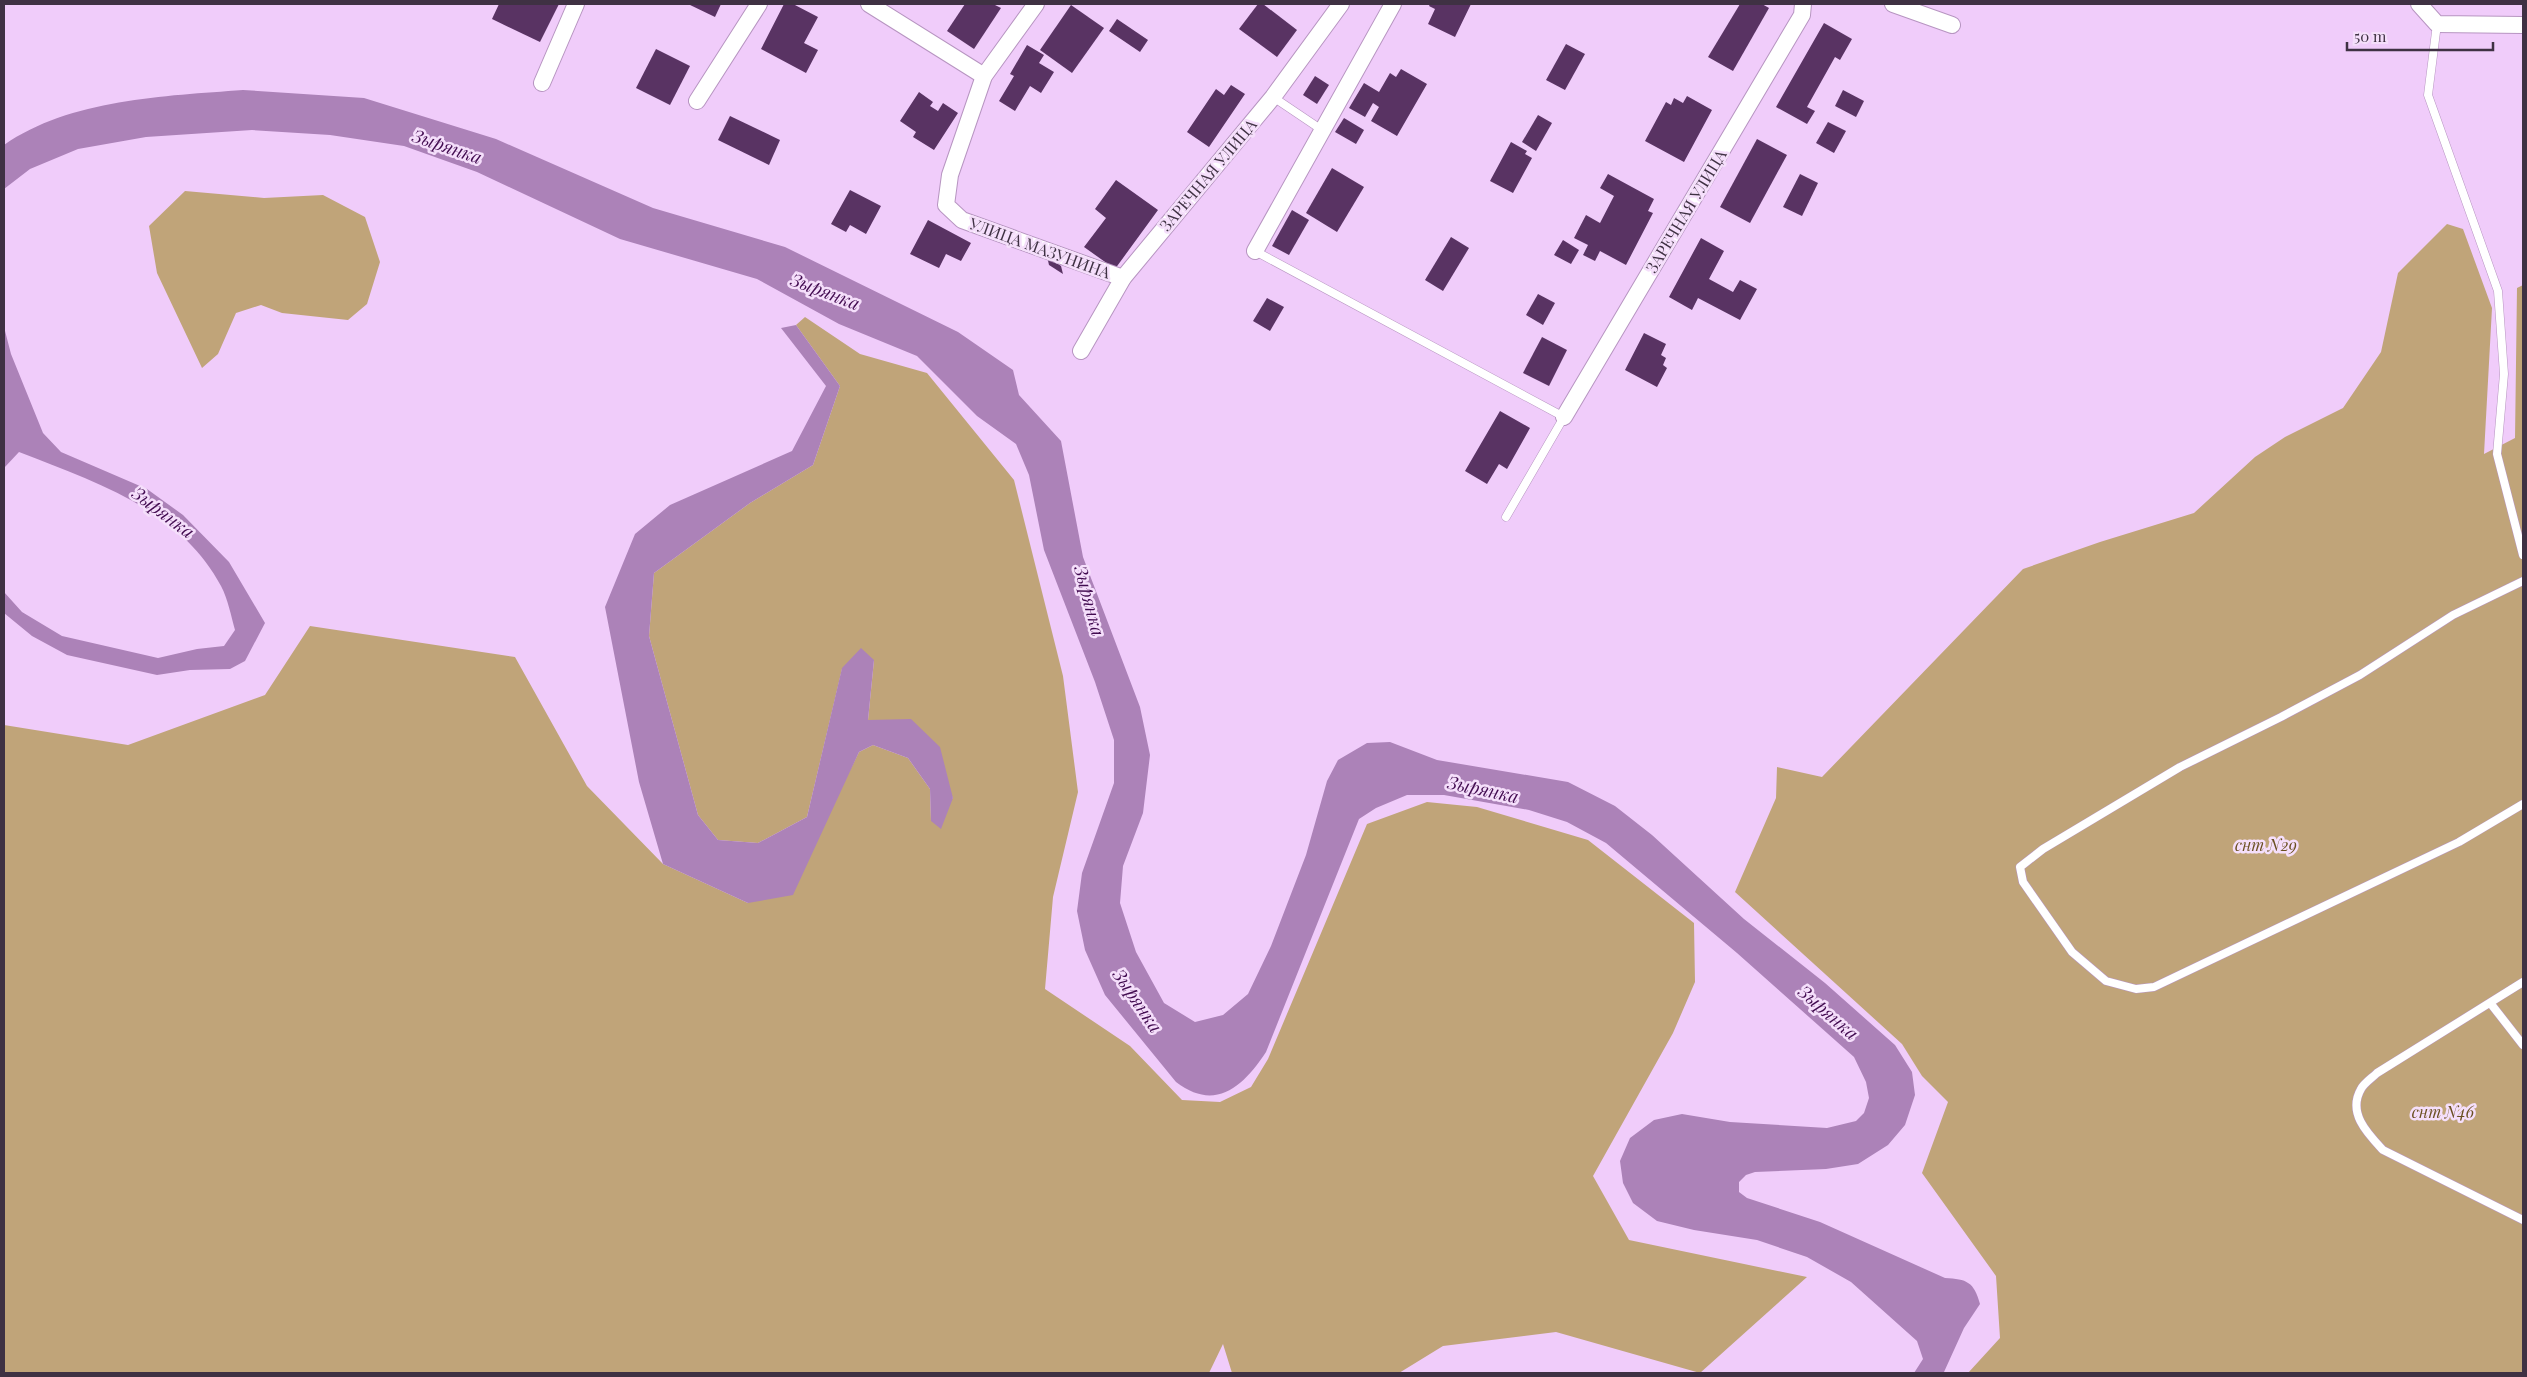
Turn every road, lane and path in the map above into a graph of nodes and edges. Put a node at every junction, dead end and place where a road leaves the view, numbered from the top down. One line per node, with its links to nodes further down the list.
1 (576, 4): 14 (street)
2 (759, 4): 16 (street)
3 (869, 4): 13 (street)
4 (1036, 4): 13 (street, УЛИЦА МАЗУНИНА)
5 (1341, 4): 15 (street, ЗАРЕЧНАЯ УЛИЦА)
6 (1393, 4): 17 (street)
7 (1803, 4): 21 (street, ЗАРЕЧНАЯ УЛИЦА)
8 (1893, 4): 11 (street)
9 (2419, 4): 10 (street)
10 (2437, 24): 12 (street); 23 (lane)
11 (1952, 25)
12 (2523, 25)
13 (984, 76): 19 (street, УЛИЦА МАЗУНИНА)
14 (542, 83)
15 (1273, 97): 17 (lane); 19 (street, ЗАРЕЧНАЯ УЛИЦА)
16 (698, 101)
17 (1322, 130): 18 (street)
18 (1255, 251): 21 (lane)
19 (1123, 278): 20 (street, ЗАРЕЧНАЯ УЛИЦА)
20 (1081, 351)
21 (1564, 417): 22 (lane)
22 (1506, 518)
23 (2523, 555)
24 (2523, 581): 25 (lane)
25 (2523, 804)
26 (2523, 982): 27 (lane)
27 (2491, 1004): 28 (lane); 29 (lane)
28 (2523, 1045)
29 (2523, 1220)

